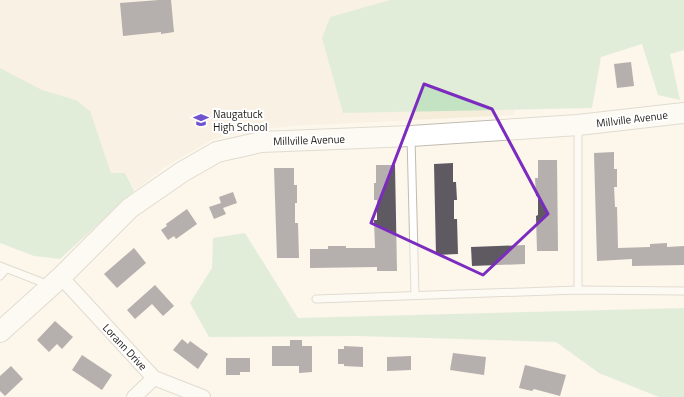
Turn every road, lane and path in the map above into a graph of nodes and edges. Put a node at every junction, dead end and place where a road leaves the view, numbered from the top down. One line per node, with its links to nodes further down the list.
1 (684, 113): 2 (street, Millville Avenue)
2 (578, 125): 3 (street, Millville Avenue); 7 (lane)
3 (411, 136): 6 (street, Millville Avenue); 9 (lane)
4 (3, 267): 5 (lane); 6 (lane)
5 (0, 276)
6 (56, 281): 11 (street, Millville Avenue); 12 (street, Lorann Drive)
7 (578, 290): 8 (lane); 9 (lane)
8 (684, 291)
9 (415, 295): 10 (lane)
10 (316, 299)
11 (0, 332)
12 (154, 378): 13 (street); 14 (street, Lorann Drive)
13 (134, 397)
14 (203, 397)

